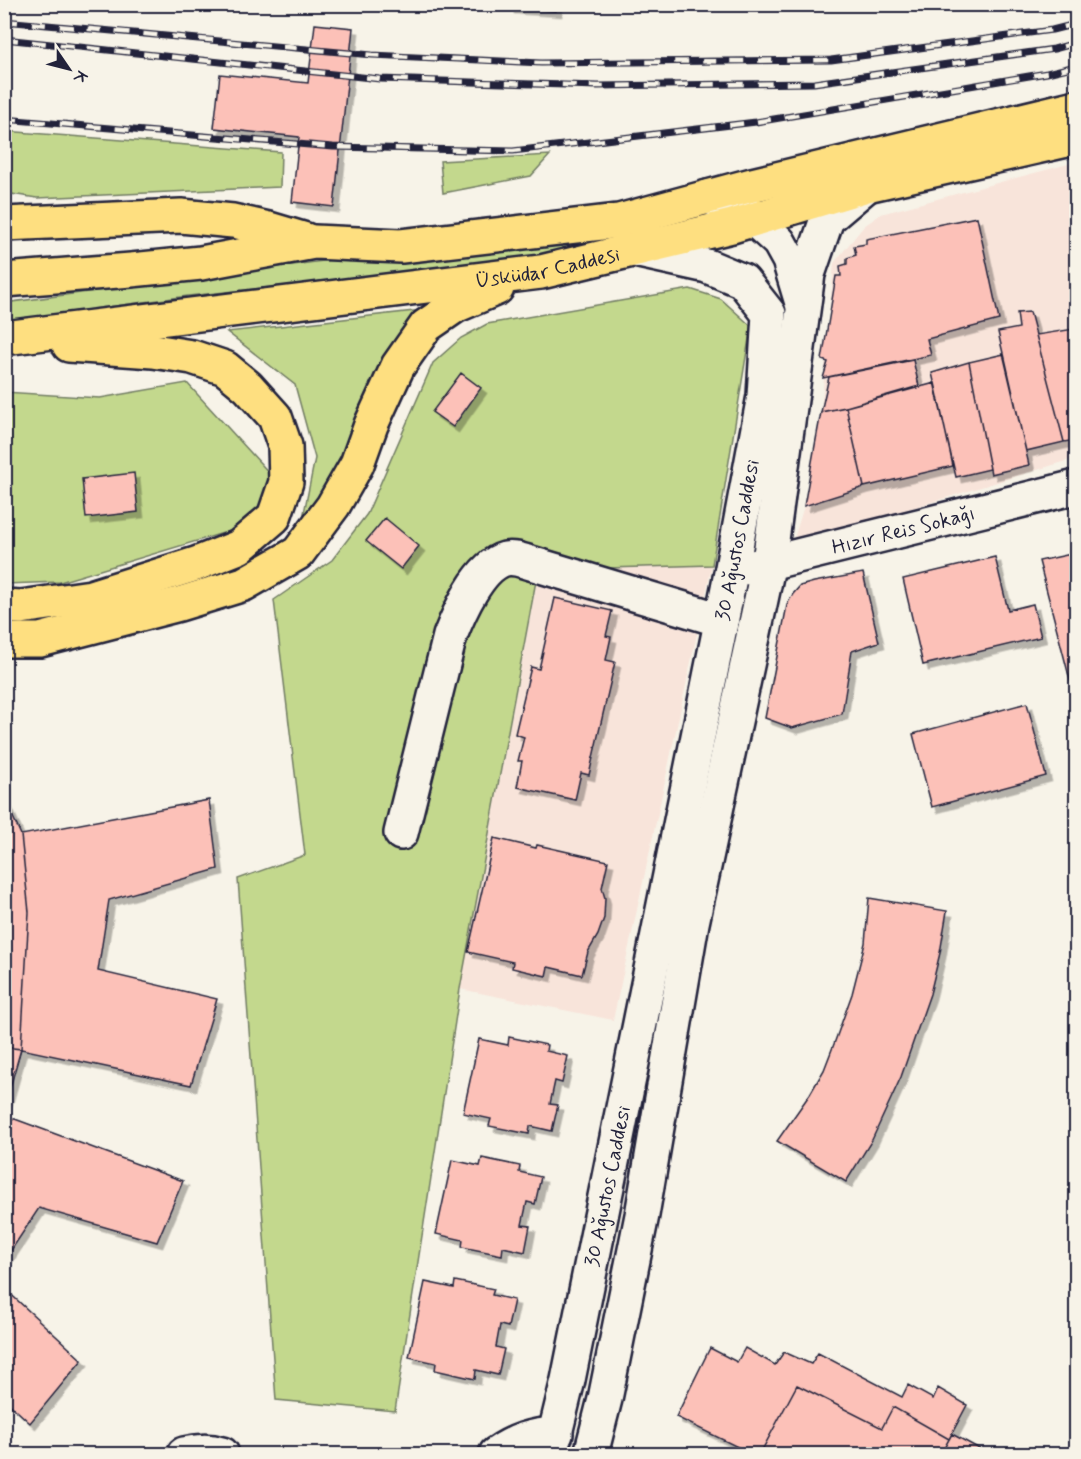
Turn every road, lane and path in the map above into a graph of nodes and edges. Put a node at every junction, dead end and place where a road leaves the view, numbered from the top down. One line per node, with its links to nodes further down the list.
1 (1077, 107): 4 (main road, Üsküdar Caddesi)
2 (1077, 138): 3 (main road, Üsküdar Caddesi)
3 (867, 185): 5 (main road, Üsküdar Caddesi); 11 (street, 30 Ağustos Caddesi)
4 (708, 197): 5 (street, 30 Ağustos Caddesi); 7 (main road, Üsküdar Caddesi)
5 (755, 219): 8 (main road, Üsküdar Caddesi); 11 (street, 30 Ağustos Caddesi)
6 (4, 224): 7 (main road)
7 (314, 242): 10 (main road, Üsküdar Caddesi)
8 (634, 250): 9 (main road, Üsküdar Caddesi); 15 (street, 30 Ağustos Caddesi)
9 (541, 272): 12 (main road, Üsküdar Caddesi); 18 (main road)
10 (4, 280)
11 (804, 307): 14 (street, 30 Ağustos Caddesi)
12 (4, 339): 16 (main road)
13 (1077, 486): 14 (street, Hızır Reis Sokağı)
14 (769, 562): 15 (street, Hızır Reis Sokağı); 20 (street, 30 Ağustos Caddesi)
15 (731, 573): 17 (street, 30 Ağustos Caddesi)
16 (4, 606)
17 (722, 620): 19 (street); 20 (street, 30 Ağustos Caddesi)
18 (4, 639)
19 (401, 833)
20 (677, 920): 21 (street, 30 Ağustos Caddesi); 25 (street, 30 Ağustos Caddesi)
21 (553, 1444): 24 (street)
22 (184, 1455): 23 (street)
23 (222, 1455)
24 (496, 1455)
25 (591, 1455)

